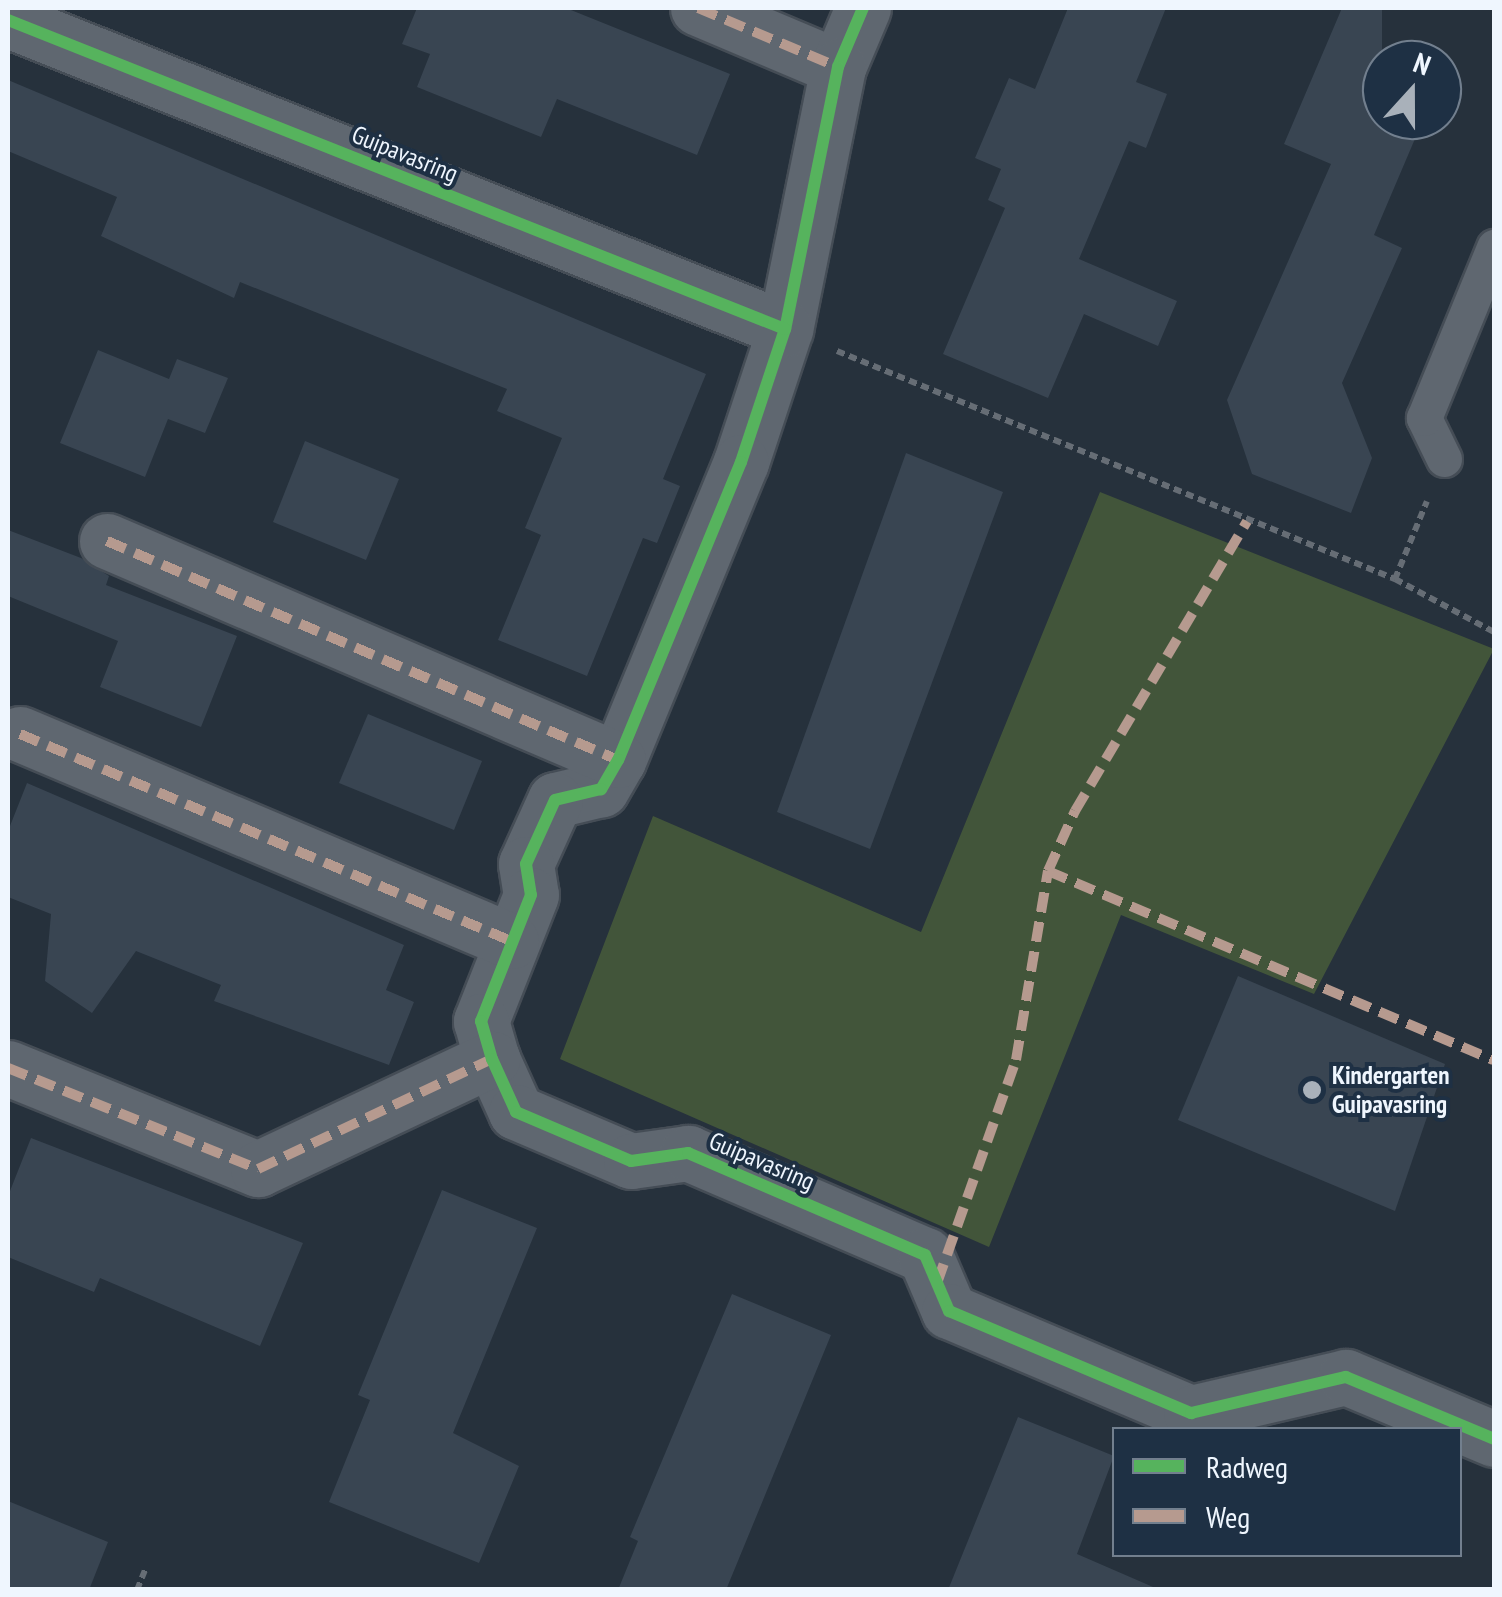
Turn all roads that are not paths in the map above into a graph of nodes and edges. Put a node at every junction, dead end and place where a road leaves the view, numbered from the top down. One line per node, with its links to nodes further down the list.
1 (698, 8): 4 (street)
2 (863, 8): 4 (street, Guipavasring)
3 (8, 20): 6 (street, Guipavasring)
4 (838, 67): 6 (street, Guipavasring)
5 (1494, 247): 7 (lane)
6 (785, 330): 10 (street, Guipavasring)
7 (1444, 459)
8 (106, 541): 10 (street)
9 (20, 734): 11 (street)
10 (618, 760): 11 (street, Guipavasring)
11 (512, 942): 12 (street, Guipavasring)
12 (492, 1059): 13 (street); 14 (street, Guipavasring)
13 (8, 1068)
14 (1494, 1438)

